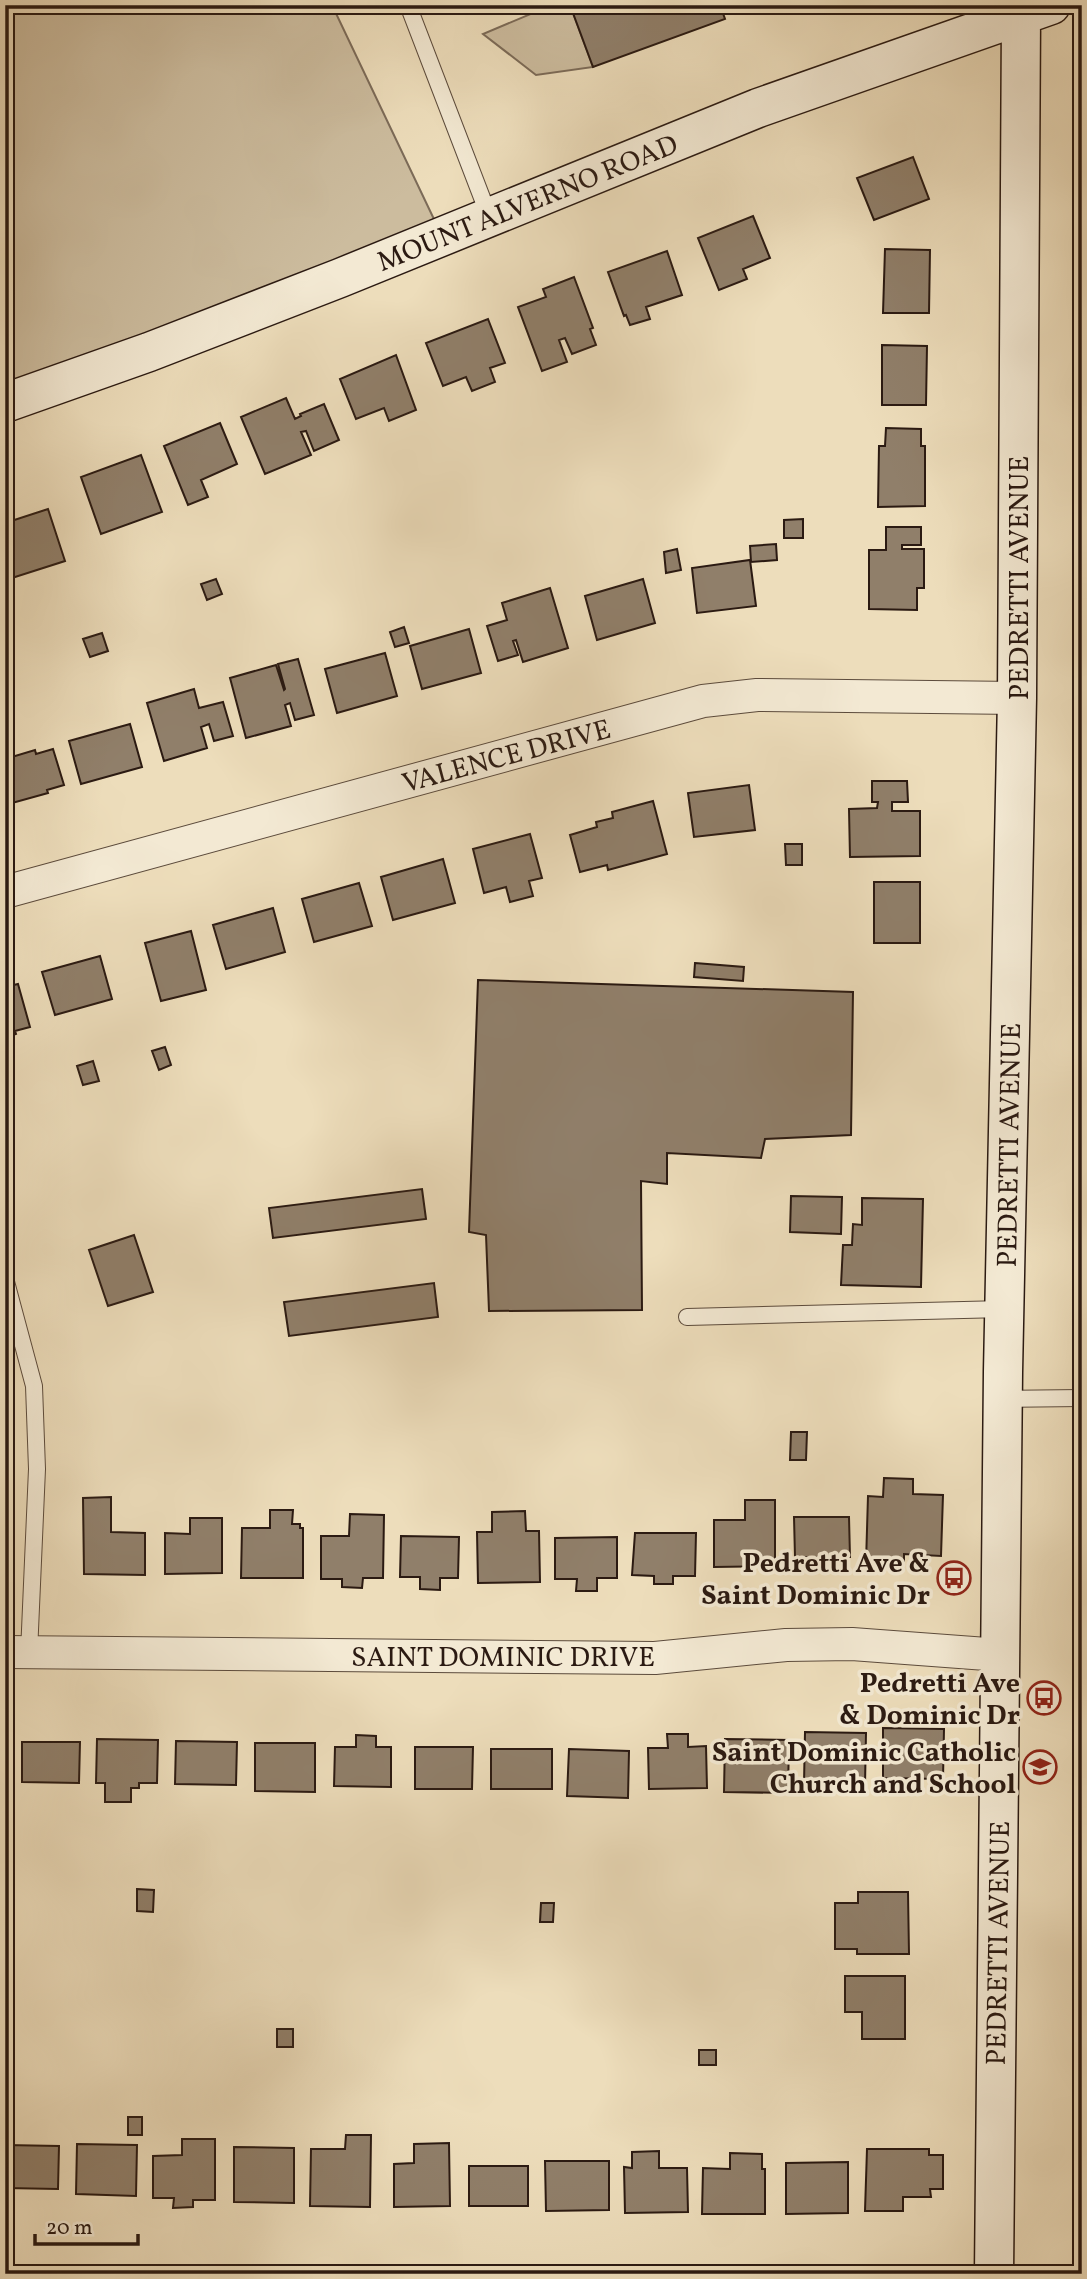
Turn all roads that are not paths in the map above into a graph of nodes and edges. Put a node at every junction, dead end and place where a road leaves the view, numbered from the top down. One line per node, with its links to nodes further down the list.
1 (408, 5): 3 (lane)
2 (1030, 9): 3 (street, MOUNT ALVERNO ROAD); 5 (street, PEDRETTI AVENUE)
3 (489, 216): 4 (street, MOUNT ALVERNO ROAD)
4 (5, 403)
5 (1017, 698): 6 (street, VALENCE DRIVE); 8 (street, PEDRETTI AVENUE)
6 (5, 892)
7 (5, 1279): 12 (lane)
8 (1004, 1309): 9 (lane); 11 (street, PEDRETTI AVENUE)
9 (687, 1317)
10 (1082, 1398): 11 (lane)
11 (1003, 1399): 13 (street, PEDRETTI AVENUE)
12 (17, 1653): 13 (street, SAINT DOMINIC DRIVE)
13 (1000, 1655): 14 (street, PEDRETTI AVENUE)
14 (994, 2274)

